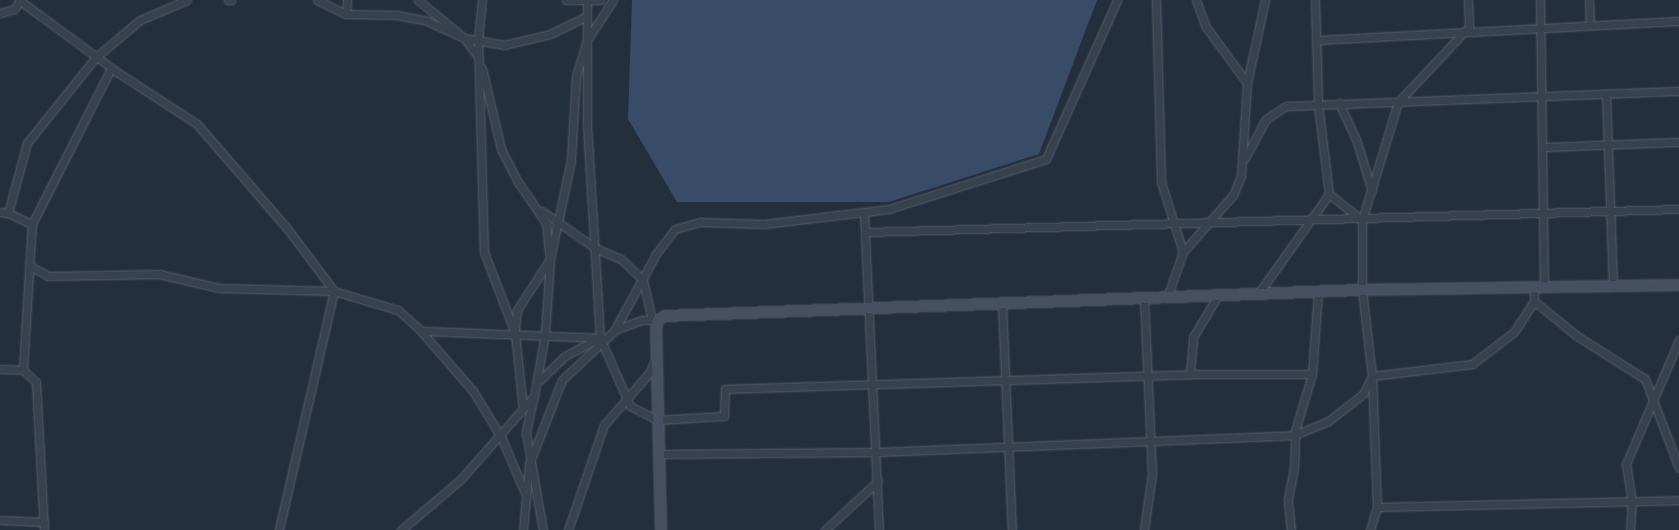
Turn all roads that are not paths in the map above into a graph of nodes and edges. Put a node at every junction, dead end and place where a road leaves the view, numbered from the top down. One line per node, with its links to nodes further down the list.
1 (20, 0): 19 (street); 30 (street)
2 (187, 0): 30 (street)
3 (317, 0): 20 (street)
4 (347, 0): 20 (street)
5 (418, 0): 26 (street)
6 (482, 0): 27 (street)
7 (566, 0): 18 (street)
8 (600, 0): 18 (street)
9 (613, 0): 28 (street)
10 (1117, 0): 51 (street)
11 (1156, 0): 57 (street)
12 (1196, 0): 33 (street)
13 (1265, 0): 33 (street)
14 (1315, 0): 29 (street)
15 (1468, 0): 25 (street)
16 (1540, 0): 24 (street)
17 (1589, 0): 23 (street)
18 (587, 3): 21 (street)
19 (0, 13)
20 (346, 14): 26 (street)
21 (587, 16): 27 (street); 28 (street)
22 (1679, 21): 23 (street)
23 (1590, 25): 24 (street)
24 (1541, 27): 25 (street); 36 (street)
25 (1467, 31): 29 (street); 37 (street)
26 (464, 38): 27 (street); 31 (street)
27 (478, 40): 31 (street)
28 (587, 40): 58 (street); 60 (street)
29 (1316, 40): 39 (street)
30 (96, 57): 32 (street); 50 (street)
31 (479, 58): 46 (street); 81 (street)
32 (110, 68): 56 (street); 69 (street)
33 (1247, 83): 43 (street)
34 (1679, 91): 35 (street)
35 (1606, 94): 36 (street); 41 (street)
36 (1542, 97): 37 (street); 42 (street)
37 (1398, 102): 38 (street); 44 (street)
38 (1339, 103): 39 (street); 44 (street)
39 (1318, 104): 43 (street); 45 (street)
40 (1679, 142): 41 (street)
41 (1608, 144): 42 (street); 48 (street)
42 (1542, 146): 52 (street)
43 (1244, 158): 55 (street)
44 (1372, 192): 53 (street)
45 (1330, 194): 53 (street); 54 (street)
46 (536, 206): 58 (street); 62 (street)
47 (1679, 209): 48 (street)
48 (1610, 211): 52 (street); 65 (street)
49 (0, 212): 50 (street)
50 (8, 213): 56 (street)
51 (864, 213): 59 (street); 64 (street)
52 (1543, 213): 53 (street); 67 (street)
53 (1362, 220): 54 (street); 68 (street)
54 (1310, 221): 55 (street); 71 (street)
55 (1210, 223): 57 (street); 61 (street)
56 (32, 224): 63 (street)
57 (1174, 224): 59 (street); 61 (street)
58 (559, 226): 60 (street); 62 (street)
59 (866, 232): 77 (street)
60 (595, 248): 64 (street); 83 (street)
61 (1183, 252): 74 (street)
62 (550, 259): 81 (street); 82 (street)
63 (30, 266): 69 (street); 87 (street)
64 (643, 280): 78 (street); 79 (street)
65 (1613, 286): 66 (street); 67 (street)
66 (1679, 286)
67 (1539, 288): 68 (street); 75 (street)
68 (1362, 290): 70 (street); 90 (street)
69 (334, 291): 80 (street); 115 (street)
70 (1318, 292): 71 (street); 89 (street)
71 (1258, 294): 72 (street)
72 (1217, 296): 74 (street); 88 (street)
73 (1144, 298): 74 (street); 76 (street); 91 (street)
74 (1167, 298)
75 (1534, 302): 90 (street); 97 (street)
76 (1002, 304): 77 (street); 92 (street)
77 (869, 308): 78 (street); 94 (street)
78 (655, 320): 79 (street); 85 (street)
79 (614, 330): 83 (street)
80 (421, 331): 81 (street); 101 (street)
81 (515, 333): 82 (street); 98 (street)
82 (545, 334): 83 (street); 93 (street)
83 (602, 339): 93 (street); 96 (street); 106 (street)
84 (1679, 340): 97 (street)
85 (656, 357): 96 (street); 99 (street)
86 (0, 369): 87 (street)
87 (23, 370): 114 (street)
88 (1190, 374): 89 (street); 91 (street)
89 (1312, 374): 100 (street)
90 (1372, 376): 100 (street); 112 (street)
91 (1148, 377): 92 (street); 102 (street)
92 (1005, 381): 94 (street); 103 (street)
93 (540, 382): 95 (street)
94 (873, 384): 99 (street); 104 (street)
95 (534, 396): 98 (street); 106 (street)
96 (626, 398): 99 (street); 119 (street)
97 (1654, 401): 107 (street); 111 (street)
98 (523, 409): 101 (street)
99 (657, 420): 105 (street)
100 (1294, 435): 102 (street); 125 (street)
101 (501, 437): 109 (street); 116 (street)
102 (1150, 438): 103 (street); 124 (street)
103 (1008, 448): 104 (street); 123 (street)
104 (877, 452): 105 (street); 108 (street)
105 (658, 454): 120 (street)
106 (529, 464): 109 (street); 118 (street)
107 (1679, 468)
108 (878, 480): 121 (street); 122 (street)
109 (526, 496): 117 (street)
110 (1679, 500): 111 (street)
111 (1632, 502): 112 (street); 127 (street)
112 (1377, 507): 126 (street)
113 (0, 520): 114 (street)
114 (44, 526)
115 (279, 530)
116 (401, 530)
117 (522, 530)
118 (544, 530)
119 (568, 530)
120 (661, 530)
121 (825, 530)
122 (879, 530)
123 (1012, 530)
124 (1144, 530)
125 (1291, 530)
126 (1370, 530)
127 (1630, 530)

